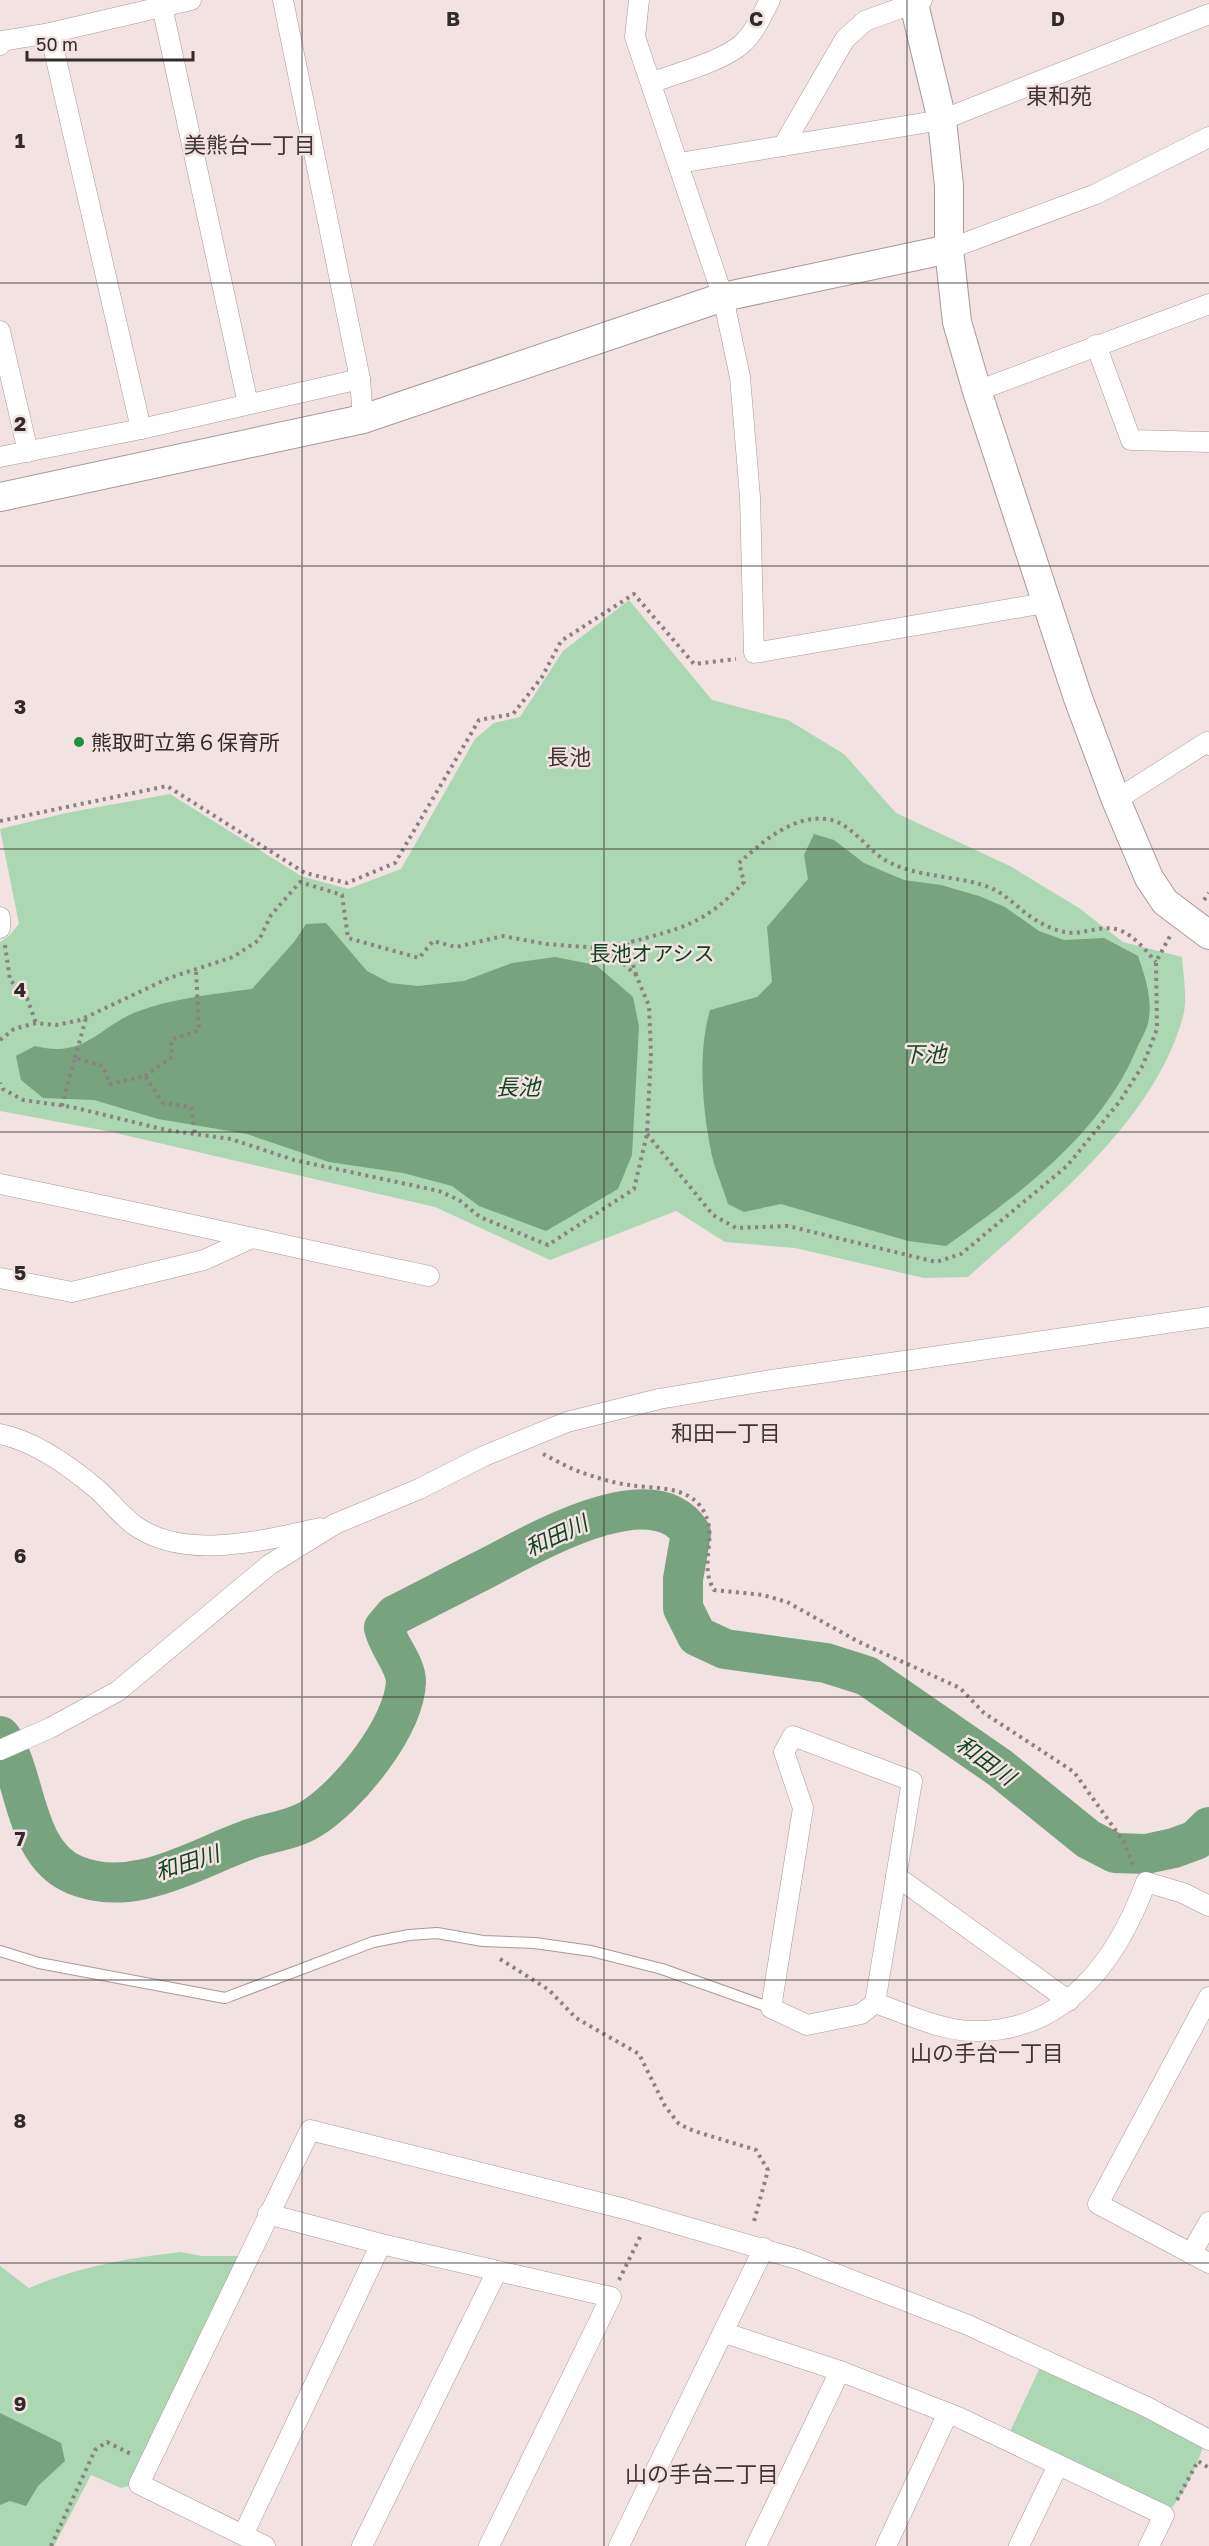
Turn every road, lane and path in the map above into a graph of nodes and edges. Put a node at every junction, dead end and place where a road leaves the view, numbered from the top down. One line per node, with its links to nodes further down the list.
1 (191, 0): 6 (street)
2 (283, 0): 20 (street)
3 (639, 0): 10 (street)
4 (770, 0): 10 (street)
5 (916, 1): 11 (street); 13 (street)
6 (162, 6): 8 (street); 22 (street)
7 (1209, 14): 11 (street)
8 (50, 33): 9 (street); 24 (street)
9 (0, 45)
10 (651, 83): 14 (street)
11 (942, 120): 13 (street); 15 (street)
12 (1209, 136): 15 (street)
13 (783, 146): 14 (street)
14 (679, 163): 16 (street)
15 (949, 249): 16 (street); 21 (street)
16 (723, 297): 23 (street); 30 (street)
17 (1209, 304): 19 (street)
18 (0, 331): 26 (street)
19 (1096, 345): 21 (street); 25 (street)
20 (360, 379): 22 (street); 23 (street)
21 (977, 392): 29 (street)
22 (248, 404): 24 (street)
23 (363, 419): 28 (street)
24 (141, 429): 26 (street)
25 (1209, 442)
26 (27, 452): 27 (street)
27 (0, 457)
28 (0, 497)
29 (1045, 603): 30 (street); 32 (street)
30 (754, 652): 33 (path)
31 (1209, 745): 32 (street)
32 (1116, 800): 34 (street)
33 (0, 820)
34 (1181, 914): 36 (street); 37 (path)
35 (1, 924): 41 (path)
36 (1209, 935)
37 (1156, 962): 39 (path); 48 (path)
38 (196, 970): 39 (path); 40 (path); 44 (path)
39 (636, 975): 48 (path)
40 (86, 1017): 41 (path); 43 (path)
41 (36, 1023): 42 (path)
42 (0, 1040)
43 (75, 1058): 44 (path); 46 (path)
44 (145, 1076): 47 (path)
45 (0, 1083): 46 (path)
46 (62, 1106): 47 (path)
47 (195, 1134): 48 (path)
48 (647, 1134)
49 (0, 1184): 50 (street)
50 (250, 1239): 51 (street); 52 (street)
51 (429, 1276)
52 (0, 1278)
53 (1209, 1317): 55 (street)
54 (0, 1434): 56 (street)
55 (523, 1439): 56 (street); 58 (path)
56 (335, 1524): 57 (street)
57 (0, 1750)
58 (1131, 1864)
59 (896, 1876): 64 (street); 65 (street); 66 (street)
60 (1209, 1906): 64 (street)
61 (483, 1941): 62 (lane); 66 (lane); 71 (path)
62 (0, 1951)
63 (1209, 1997): 72 (street)
64 (1069, 2001): 65 (street)
65 (875, 2003): 66 (street)
66 (771, 2008)
67 (268, 2214): 68 (street); 70 (street); 80 (street)
68 (650, 2217): 71 (street); 75 (path)
69 (1209, 2222): 72 (street)
70 (381, 2244): 74 (street); 84 (street)
71 (756, 2246): 76 (street); 79 (street)
72 (1191, 2254): 73 (street)
73 (1209, 2263)
74 (497, 2271): 75 (street); 87 (street)
75 (610, 2297): 88 (street)
76 (725, 2333): 77 (street); 89 (street)
77 (840, 2372): 78 (street); 90 (street)
78 (948, 2413): 81 (street); 91 (street)
79 (1209, 2440)
80 (150, 2462): 84 (street); 85 (path)
81 (1058, 2465): 83 (street); 92 (street)
82 (1209, 2468): 83 (path)
83 (1164, 2516): 93 (street)
84 (243, 2535): 86 (street)
85 (51, 2546)
86 (265, 2546)
87 (362, 2546)
88 (489, 2546)
89 (619, 2546)
90 (756, 2546)
91 (886, 2546)
92 (1020, 2546)
93 (1149, 2546)

